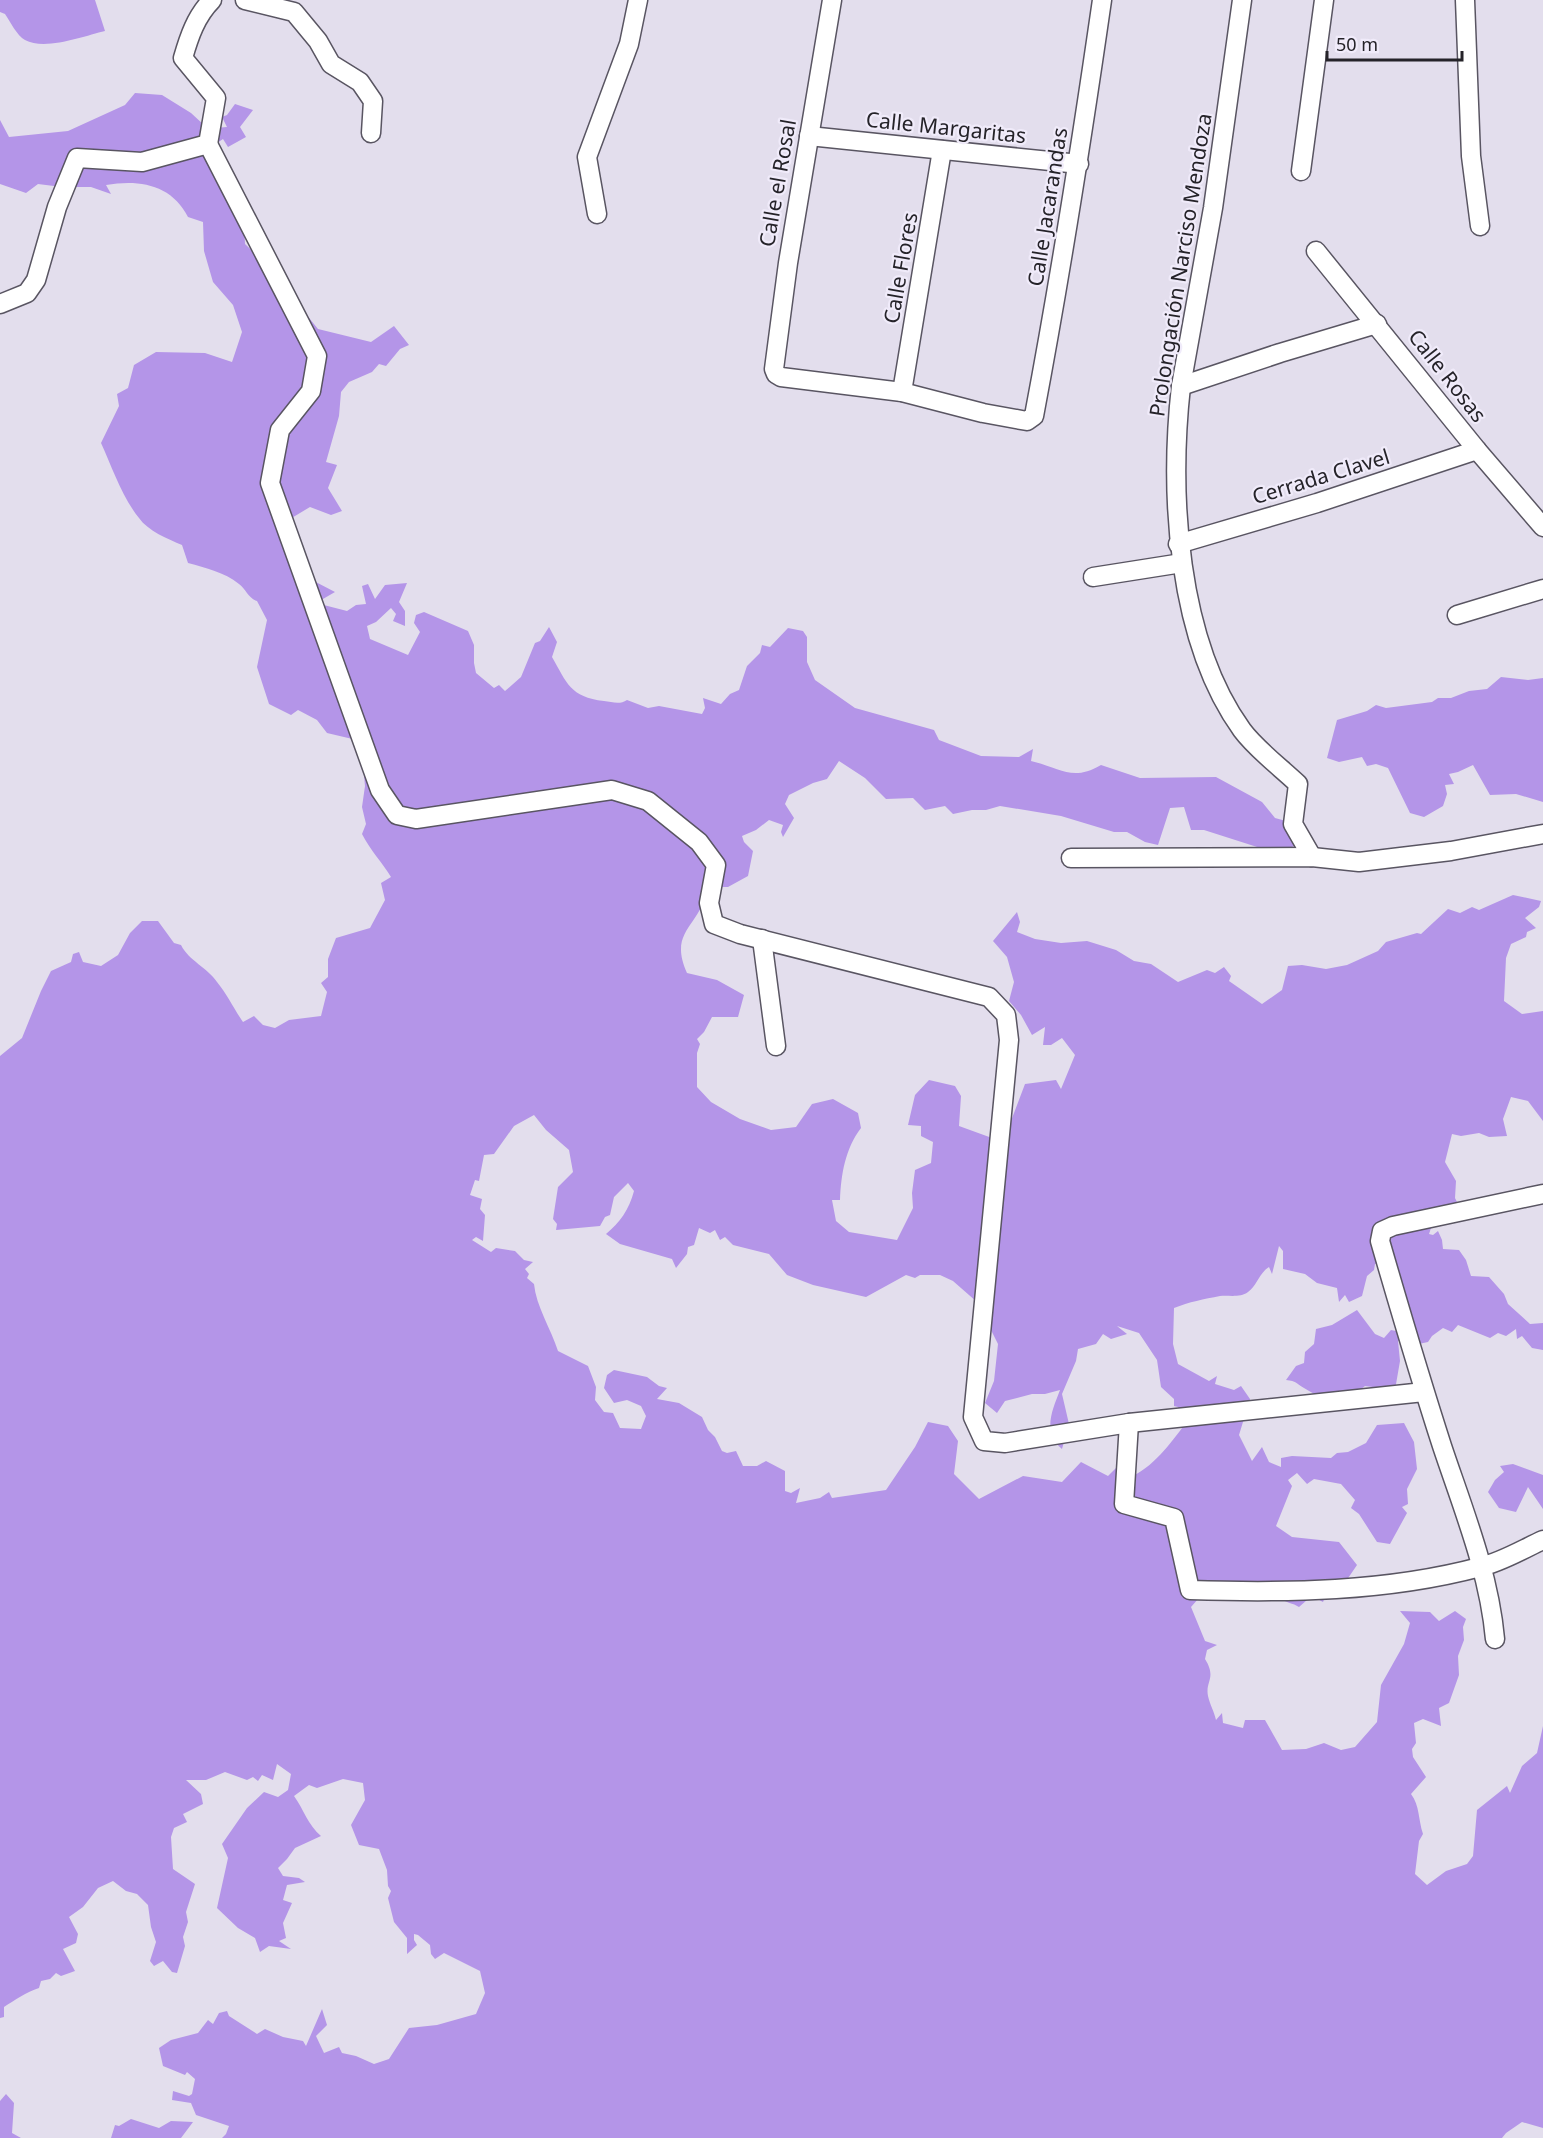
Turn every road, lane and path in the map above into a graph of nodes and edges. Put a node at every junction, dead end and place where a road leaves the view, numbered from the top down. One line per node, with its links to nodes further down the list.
1 (212, 0): 11 (street)
2 (245, 0): 9 (street)
3 (638, 0): 15 (street)
4 (832, 0): 10 (street, Calle el Rosal)
5 (1102, 0): 13 (street, Calle Jacarandas)
6 (1242, 0): 20 (street, Prolongación Narciso Mendoza)
7 (1324, 0): 14 (street)
8 (1465, 0): 16 (street)
9 (371, 133)
10 (809, 136): 12 (street, Calle Margaritas); 21 (street, Calle el Rosal)
11 (208, 144): 18 (street); 32 (street)
12 (942, 150): 13 (street, Calle Margaritas); 21 (street, Calle Flores)
13 (1079, 164): 21 (street, Calle Jacarandas)
14 (1301, 171)
15 (597, 214)
16 (1480, 226)
17 (1316, 251): 19 (street, Calle Rosas)
18 (0, 304)
19 (1377, 324): 20 (street); 22 (street, Calle Rosas)
20 (1181, 386): 24 (street, Prolongación Narciso Mendoza)
21 (902, 392)
22 (1477, 450): 23 (street, Calle Rosas); 24 (street, Cerrada Clavel)
23 (1543, 527)
24 (1178, 544): 25 (street, Prolongación Narciso Mendoza)
25 (1182, 563): 26 (street); 30 (street, Prolongación Narciso Mendoza)
26 (1093, 577)
27 (1543, 589): 28 (street)
28 (1458, 615)
29 (1543, 834): 30 (street)
30 (1312, 857): 31 (street)
31 (1071, 858)
32 (762, 939): 33 (street); 36 (street)
33 (776, 1046)
34 (1543, 1194): 35 (street)
35 (1424, 1392): 36 (street); 38 (street)
36 (1129, 1423): 38 (street)
37 (1543, 1540): 38 (street)
38 (1482, 1567): 39 (street)
39 (1495, 1639)

